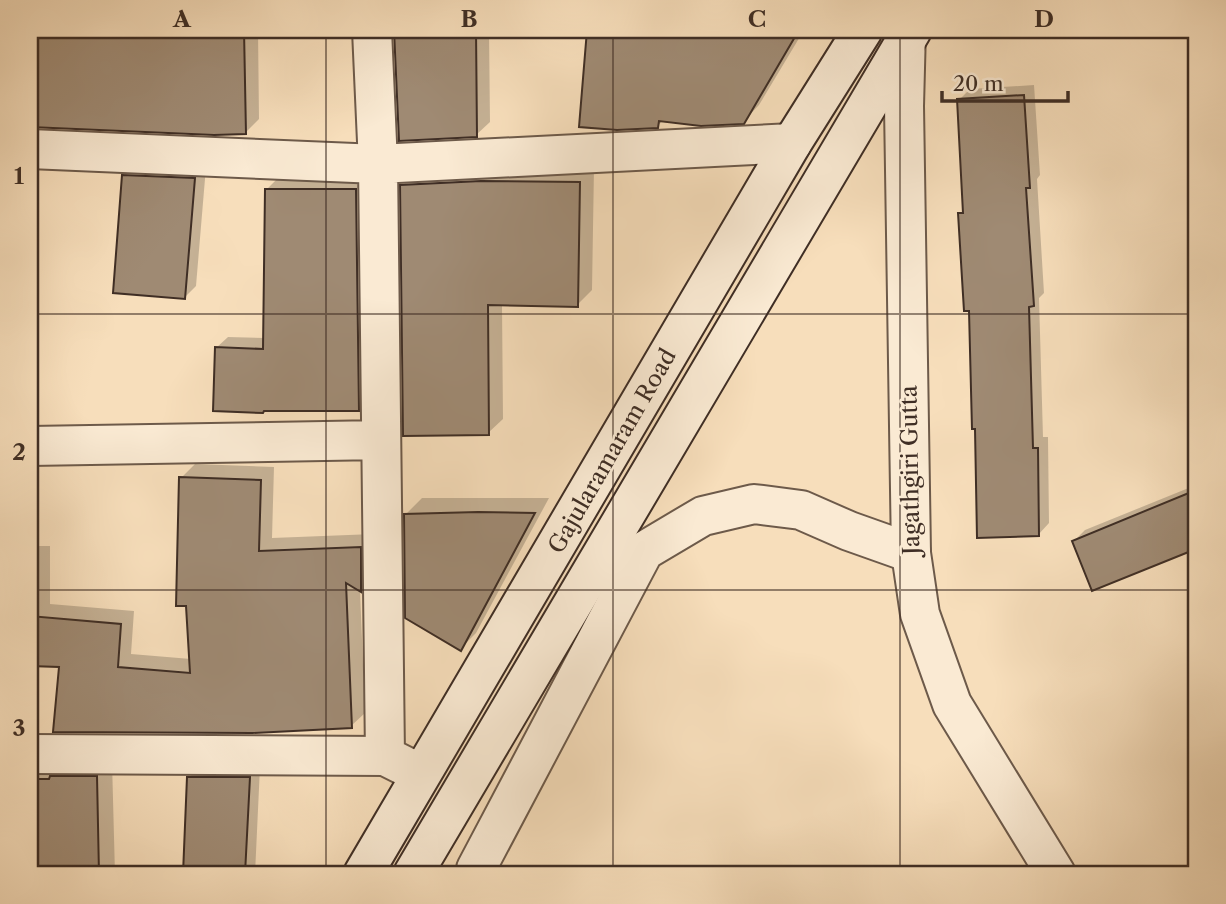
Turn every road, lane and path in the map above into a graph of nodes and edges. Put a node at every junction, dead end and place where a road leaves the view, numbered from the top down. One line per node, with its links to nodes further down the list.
1 (372, 30): 6 (street)
2 (863, 30): 4 (street, Gajularamaram Road)
3 (908, 33): 9 (street, Jagathgiri Gutta); 15 (street, Gajularamaram Road)
4 (792, 143): 6 (street); 12 (street, Gajularamaram Road)
5 (30, 149): 6 (street)
6 (378, 164): 7 (street)
7 (381, 440): 8 (street); 11 (street)
8 (30, 446)
9 (911, 553): 13 (street); 16 (street, Jagathgiri Gutta)
10 (30, 754): 11 (street)
11 (385, 757): 12 (street)
12 (423, 774): 14 (street, Gajularamaram Road)
13 (476, 869)
14 (363, 874)
15 (413, 874)
16 (1056, 874)

